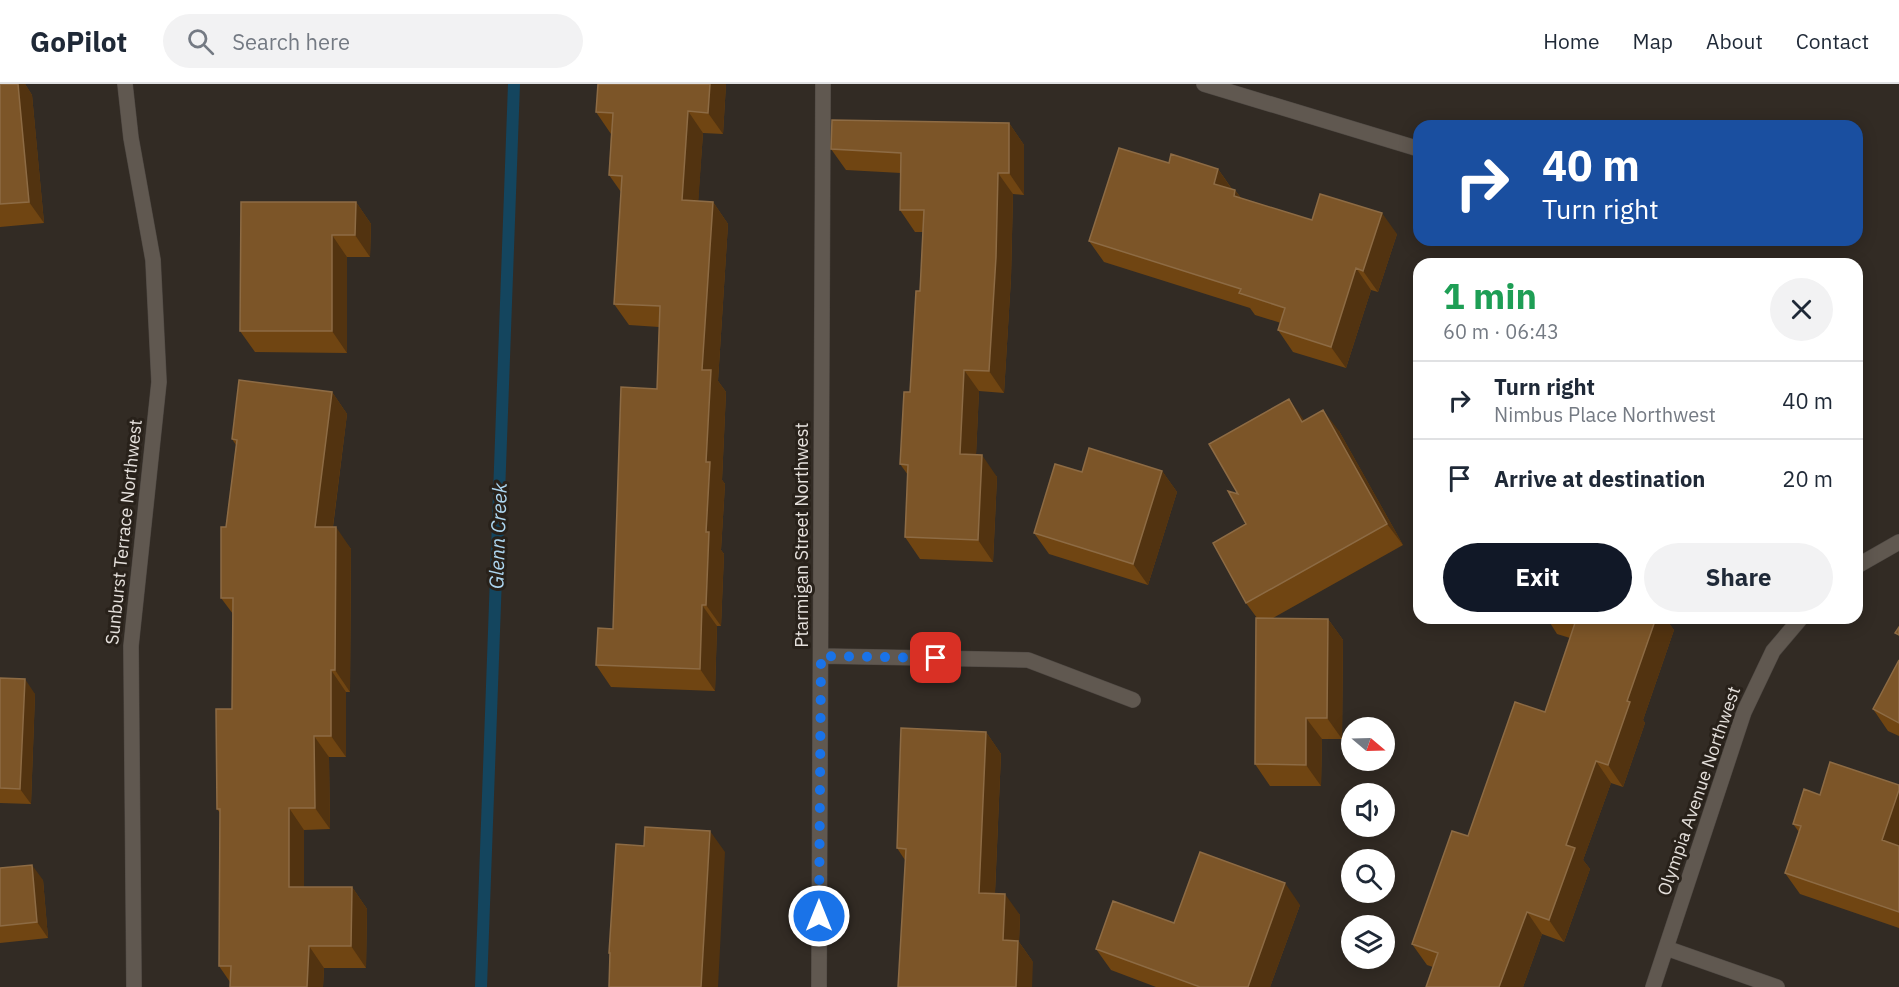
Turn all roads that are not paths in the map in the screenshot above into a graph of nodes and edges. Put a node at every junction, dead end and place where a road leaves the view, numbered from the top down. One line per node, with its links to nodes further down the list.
1 (125, 84): 11 (street, Sunburst Terrace Northwest)
2 (823, 84): 8 (street, Ptarmigan Street Northwest)
3 (1204, 84): 4 (street)
4 (1413, 147)
5 (1899, 542): 6 (street)
6 (1863, 563)
7 (1796, 624): 10 (street, Olympia Avenue Northwest)
8 (821, 656): 9 (street); 12 (street, Ptarmigan Street Northwest)
9 (1133, 700)
10 (1666, 948): 13 (street, Olympia Avenue Northwest); 14 (street)
11 (134, 987)
12 (819, 987)
13 (1653, 987)
14 (1778, 987)

